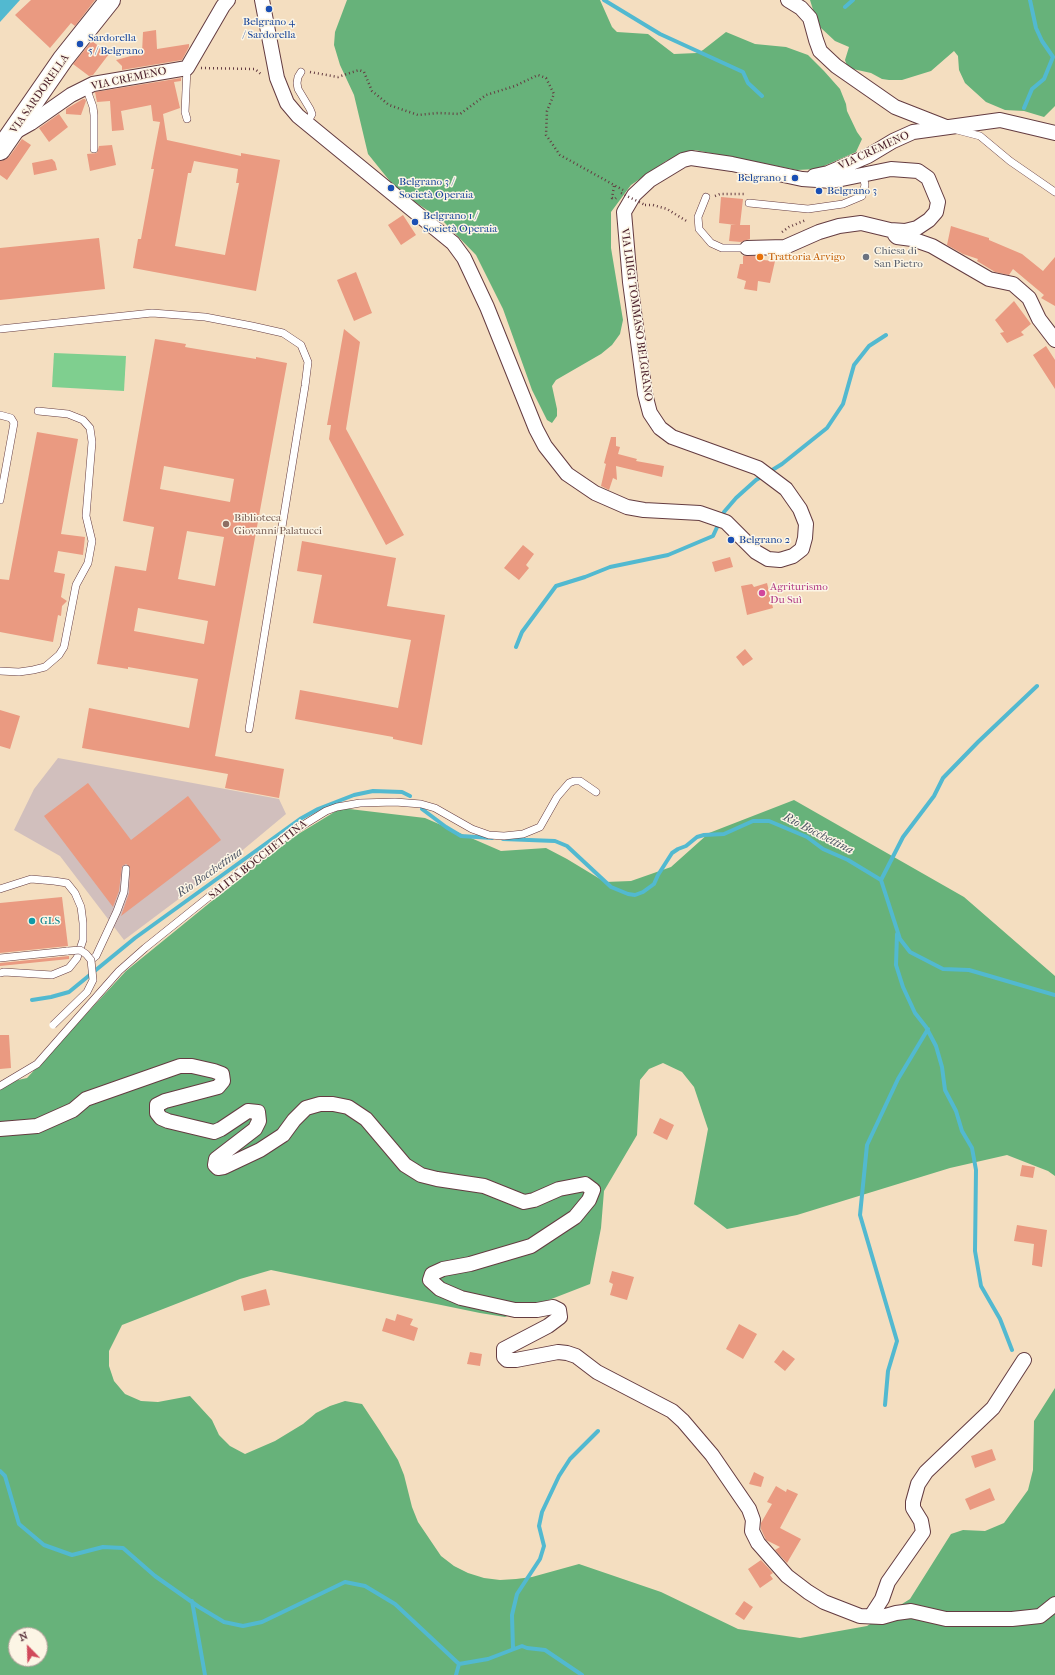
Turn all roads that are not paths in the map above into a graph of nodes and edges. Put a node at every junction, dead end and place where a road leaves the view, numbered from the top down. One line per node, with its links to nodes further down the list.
1 (110, 0): 12 (main road, VIA SARDORELLA)
2 (228, 0): 5 (street)
3 (262, 0): 9 (street, VIA LUIGI TOMMASO BELGRANO)
4 (788, 0): 10 (street, VIA CREMENO)
5 (187, 68): 7 (street, VIA CREMENO); 8 (lane)
6 (301, 72): 9 (lane)
7 (86, 87): 12 (street, VIA CREMENO); 13 (lane)
8 (187, 119)
9 (307, 123): 16 (street, VIA LUIGI TOMMASO BELGRANO)
10 (948, 127): 11 (street, VIA CREMENO); 16 (street, VIA CREMENO); 17 (lane, VIA CREMENO)
11 (1055, 133)
12 (11, 134): 14 (main road, VIA SARDORELLA)
13 (94, 149)
14 (0, 150)
15 (863, 175): 16 (street, VIA LUIGI TOMMASO BELGRANO); 19 (lane); 20 (street, VIA LUIGI TOMMASO BELGRANO)
16 (802, 179)
17 (1055, 192)
18 (705, 199): 21 (lane)
19 (753, 203)
20 (890, 230): 21 (street); 23 (street)
21 (747, 248)
22 (0, 330): 28 (lane)
23 (1055, 340)
24 (38, 411): 27 (lane)
25 (0, 415): 26 (lane)
26 (0, 500)
27 (0, 671)
28 (249, 729)
29 (596, 792): 36 (lane, SALITA BOCCHETTINA)
30 (126, 869): 33 (lane)
31 (0, 889): 34 (lane)
32 (0, 958): 33 (lane, bridge)
33 (91, 960): 35 (lane, bridge)
34 (0, 973)
35 (53, 1025)
36 (0, 1086)
37 (0, 1129): 40 (street)
38 (1024, 1360): 40 (street)
39 (1055, 1604): 40 (street)
40 (871, 1616)

